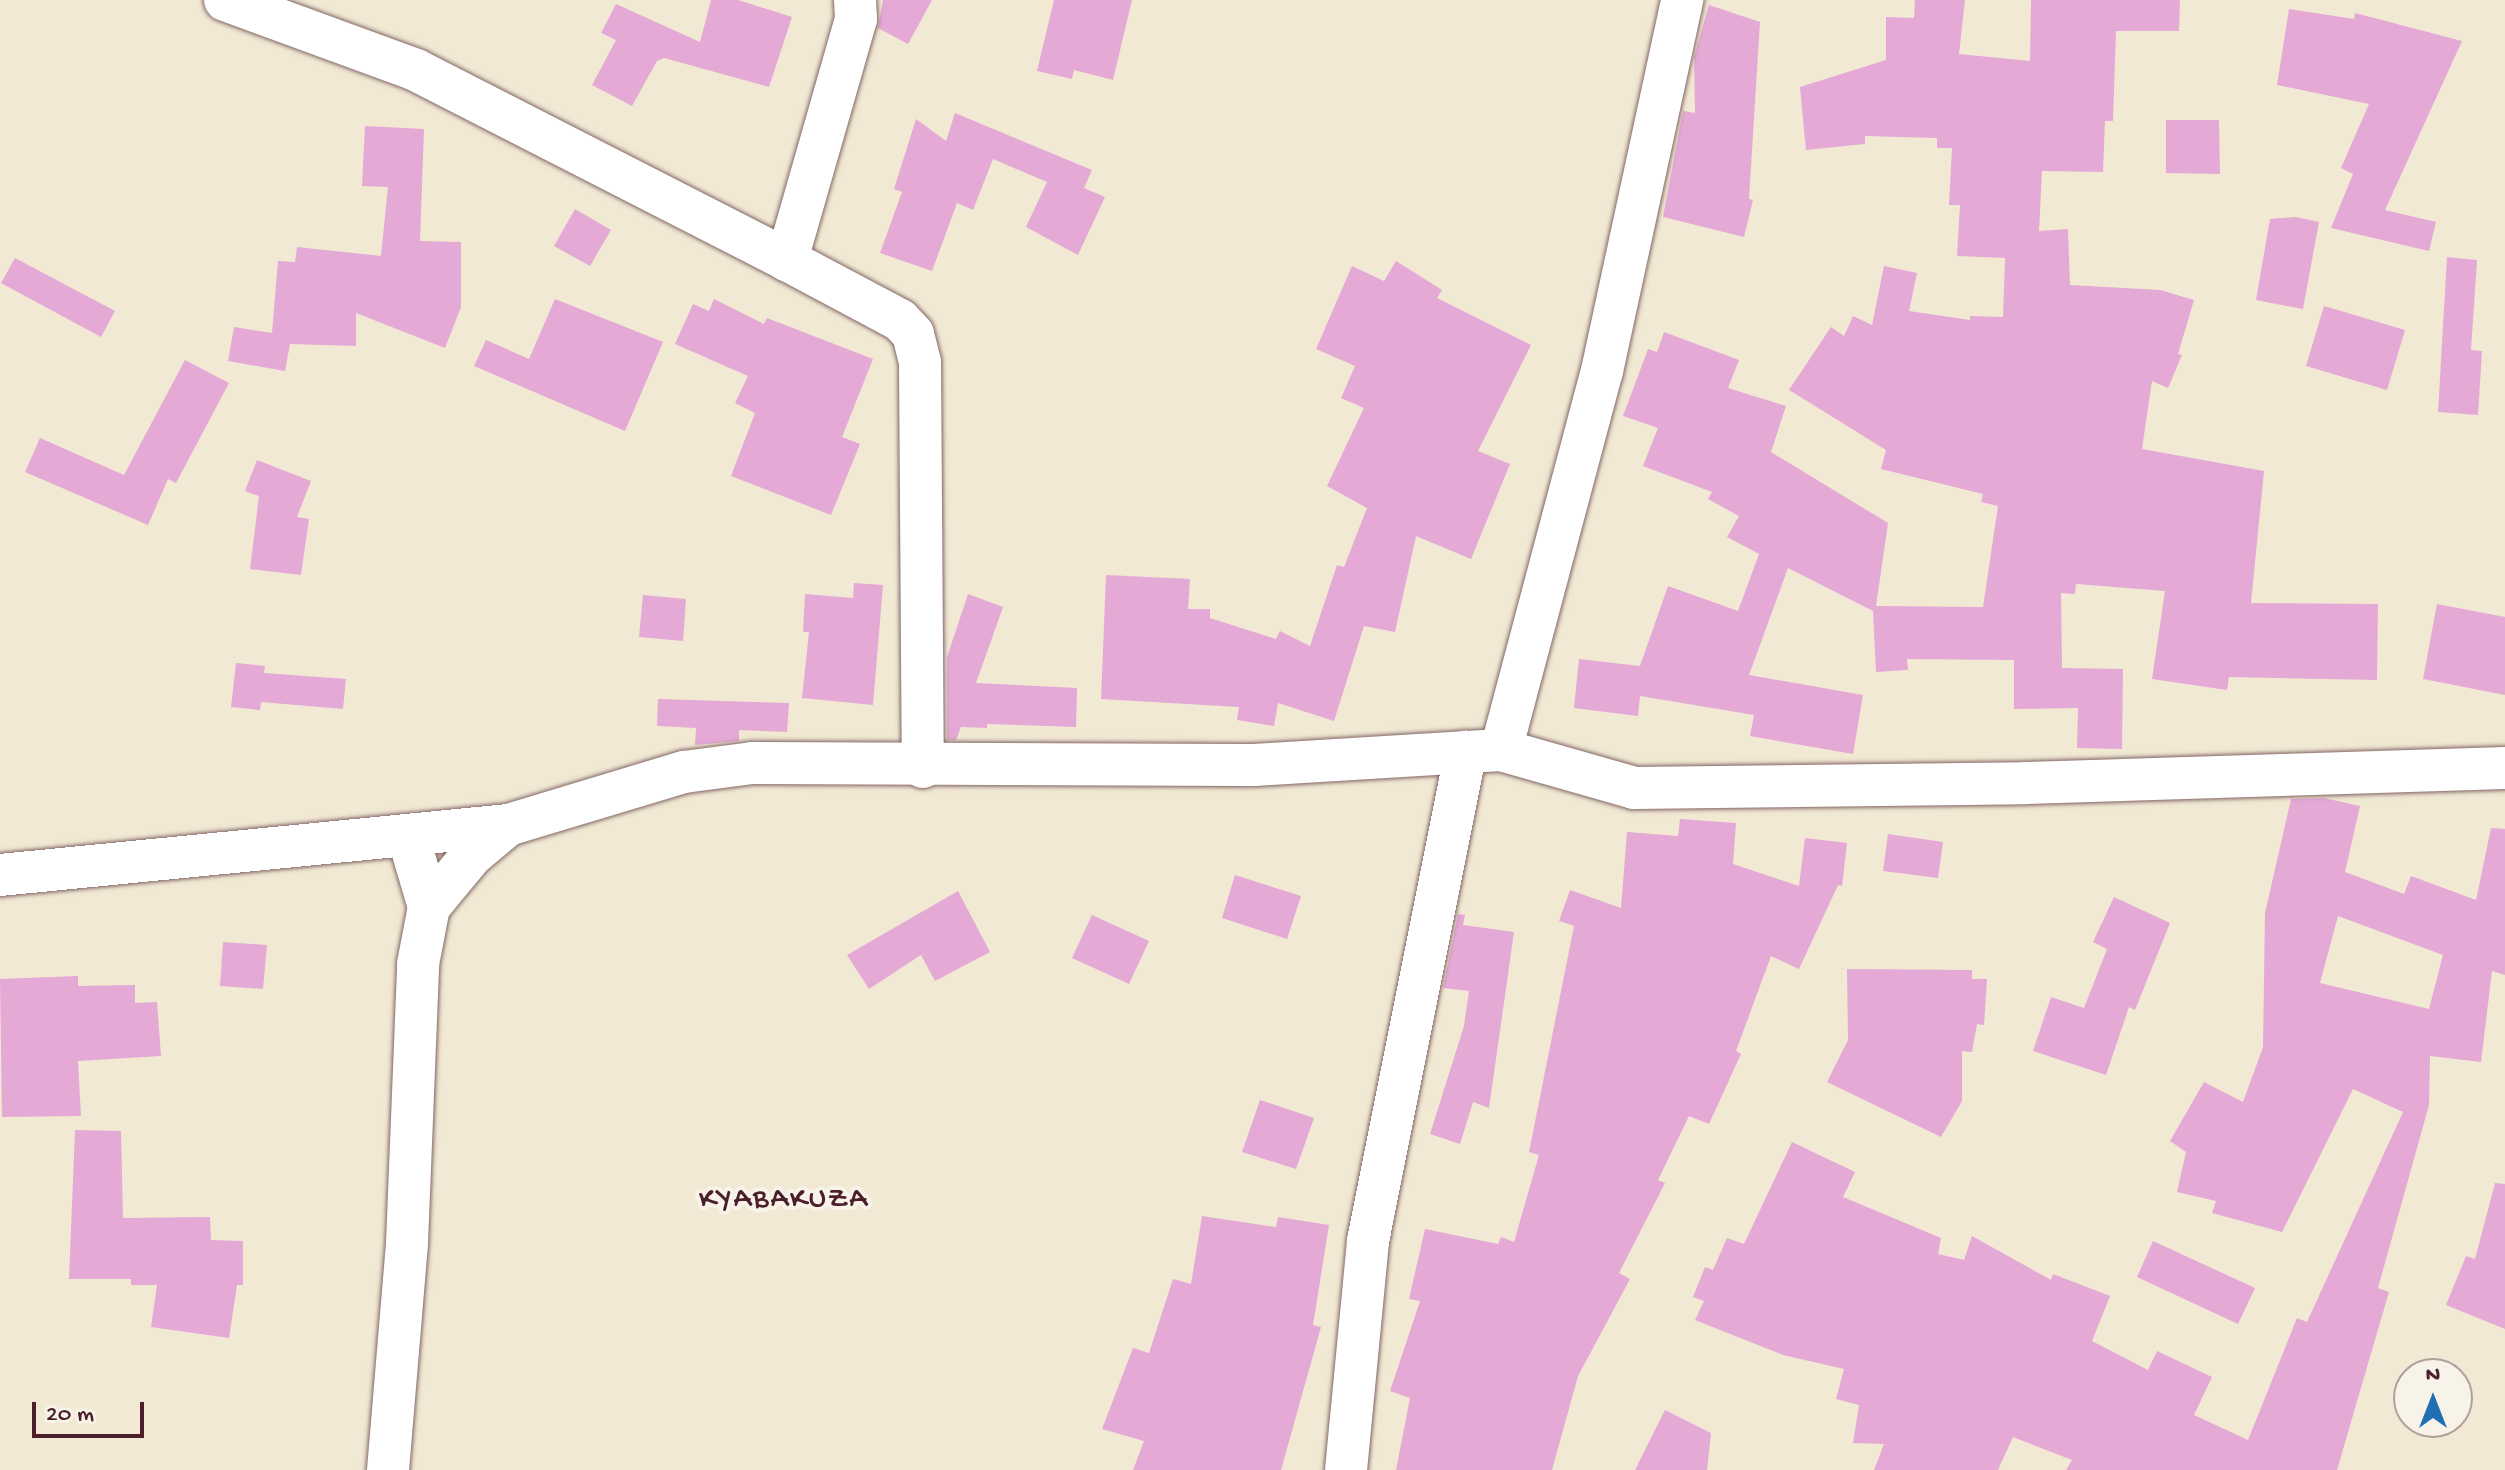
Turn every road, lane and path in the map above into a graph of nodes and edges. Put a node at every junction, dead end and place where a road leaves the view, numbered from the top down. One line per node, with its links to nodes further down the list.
1 (225, 0): 4 (street)
2 (855, 0): 4 (street)
3 (1682, 0): 5 (street)
4 (787, 260): 6 (street)
5 (1484, 751): 6 (street); 7 (street); 13 (street)
6 (923, 767): 8 (street)
7 (2505, 768)
8 (508, 825): 9 (street); 11 (street)
9 (408, 836): 10 (street); 11 (street)
10 (0, 875)
11 (429, 907): 12 (street)
12 (388, 1470)
13 (1346, 1470)

